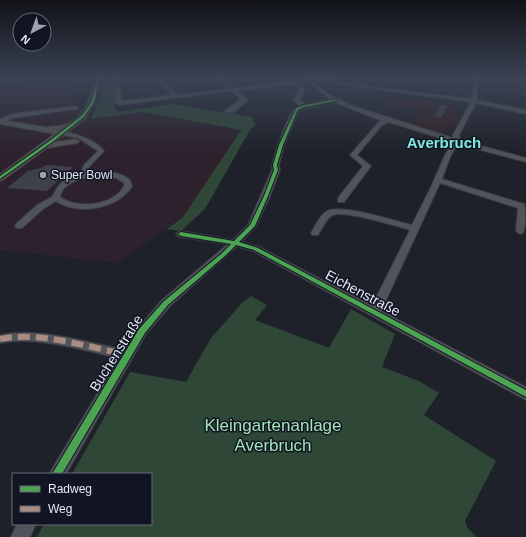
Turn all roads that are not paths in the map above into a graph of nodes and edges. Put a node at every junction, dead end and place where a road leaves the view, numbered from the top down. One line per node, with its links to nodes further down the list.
1 (91, 103): 14 (main road)
2 (240, 103): 10 (street)
3 (300, 103): 8 (street)
4 (319, 103): 8 (street)
5 (343, 103): 12 (street)
6 (473, 103): 19 (street)
7 (484, 103): 11 (street)
8 (304, 106): 32 (street, Buchenstraße)
9 (75, 108): 13 (street)
10 (232, 109)
11 (526, 112)
12 (388, 120): 19 (street); 26 (street)
13 (0, 121): 15 (street); 16 (street)
14 (74, 124): 15 (main road); 16 (main road)
15 (44, 130): 16 (street)
16 (60, 135): 17 (street); 18 (street); 20 (main road)
17 (75, 140): 18 (street); 20 (main road)
18 (84, 141): 22 (street)
19 (457, 141): 21 (street); 24 (street)
20 (44, 147): 23 (main road)
21 (526, 160)
22 (83, 176): 25 (street); 25 (street)
23 (0, 178)
24 (438, 180): 28 (street); 29 (street)
25 (56, 198): 27 (street)
26 (341, 200)
27 (19, 226)
28 (414, 229): 30 (street); 33 (street)
29 (520, 231)
30 (316, 233)
31 (181, 234): 32 (street, Eichenstraße)
32 (236, 243): 33 (street, Eichenstraße); 35 (street, Buchenstraße)
33 (374, 313): 36 (street, Eichenstraße)
34 (0, 339): 35 (street)
35 (128, 355): 37 (street, Buchenstraße)
36 (526, 394)
37 (58, 473)
38 (26, 525): 39 (street)
39 (20, 537)

